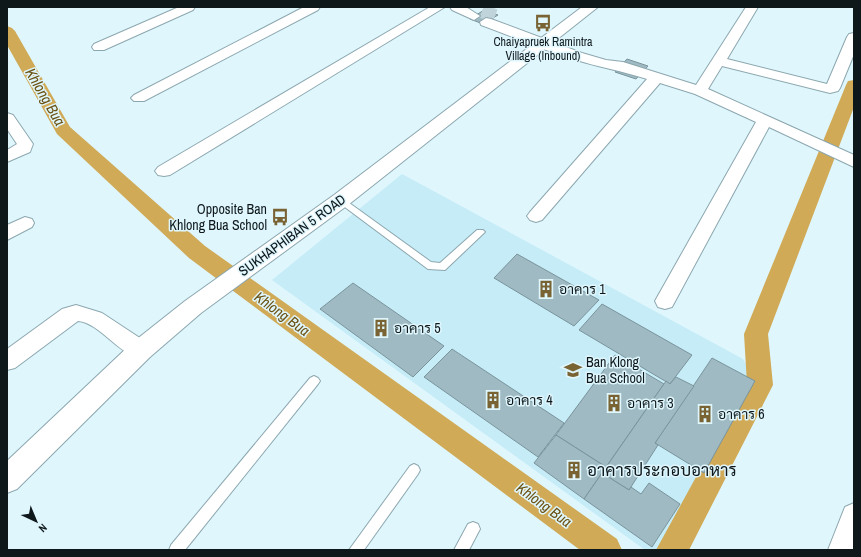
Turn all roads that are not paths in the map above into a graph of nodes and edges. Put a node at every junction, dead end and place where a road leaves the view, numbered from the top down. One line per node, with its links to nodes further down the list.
1 (189, 7): 10 (street)
2 (314, 7): 14 (street)
3 (439, 7): 19 (street)
4 (456, 7): 7 (street)
5 (591, 7): 9 (street, SUKHAPHIBAN 5 ROAD)
6 (752, 7): 11 (street)
7 (482, 15): 9 (street)
8 (854, 37): 11 (street)
9 (548, 40): 12 (street); 20 (street, SUKHAPHIBAN 5 ROAD)
10 (99, 48)
11 (719, 61): 13 (street)
12 (657, 77): 13 (street); 21 (street)
13 (700, 91): 16 (street)
14 (139, 98)
15 (7, 118): 17 (street)
16 (765, 120): 18 (street); 25 (street)
17 (7, 157)
18 (854, 162)
19 (164, 172)
20 (341, 200): 23 (lane); 26 (street, SUKHAPHIBAN 5 ROAD)
21 (536, 216)
22 (25, 223): 24 (street)
23 (480, 232)
24 (7, 233)
25 (665, 301)
26 (141, 350): 27 (street); 30 (street, SUKHAPHIBAN 5 ROAD)
27 (7, 361)
28 (314, 381): 33 (lane)
29 (414, 470): 34 (lane)
30 (7, 480)
31 (854, 516): 36 (street)
32 (473, 529): 35 (lane)
33 (176, 550)
34 (356, 550)
35 (461, 550)
36 (842, 550)

